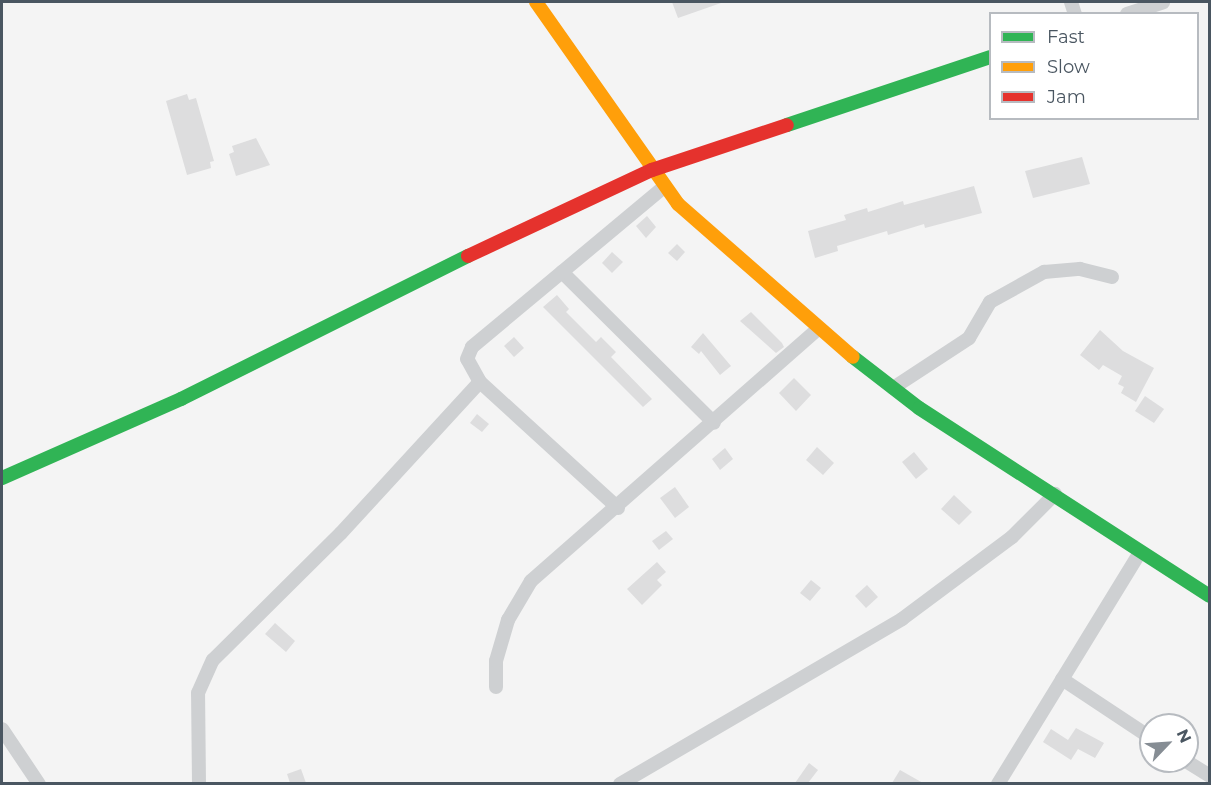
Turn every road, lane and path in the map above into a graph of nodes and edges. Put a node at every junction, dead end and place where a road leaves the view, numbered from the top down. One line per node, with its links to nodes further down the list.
1 (536, 2): 5 (street)
2 (1163, 2): 3 (street)
3 (1133, 12)
4 (989, 57): 5 (street)
5 (652, 170): 6 (street); 13 (street)
6 (664, 187): 7 (street); 9 (street)
7 (562, 272): 10 (street); 12 (street)
8 (1112, 277): 11 (street)
9 (819, 328): 11 (street); 12 (street)
10 (480, 382): 15 (street); 23 (street)
11 (893, 388): 14 (street)
12 (714, 423): 15 (street)
13 (2, 478)
14 (1055, 494): 16 (street); 24 (street)
15 (618, 508): 19 (street)
16 (1140, 552): 17 (street); 18 (street)
17 (1209, 596)
18 (1062, 679): 21 (street); 25 (street)
19 (496, 687)
20 (2, 729): 22 (street)
21 (1139, 730)
22 (39, 783)
23 (199, 783)
24 (620, 783)
25 (998, 783)

